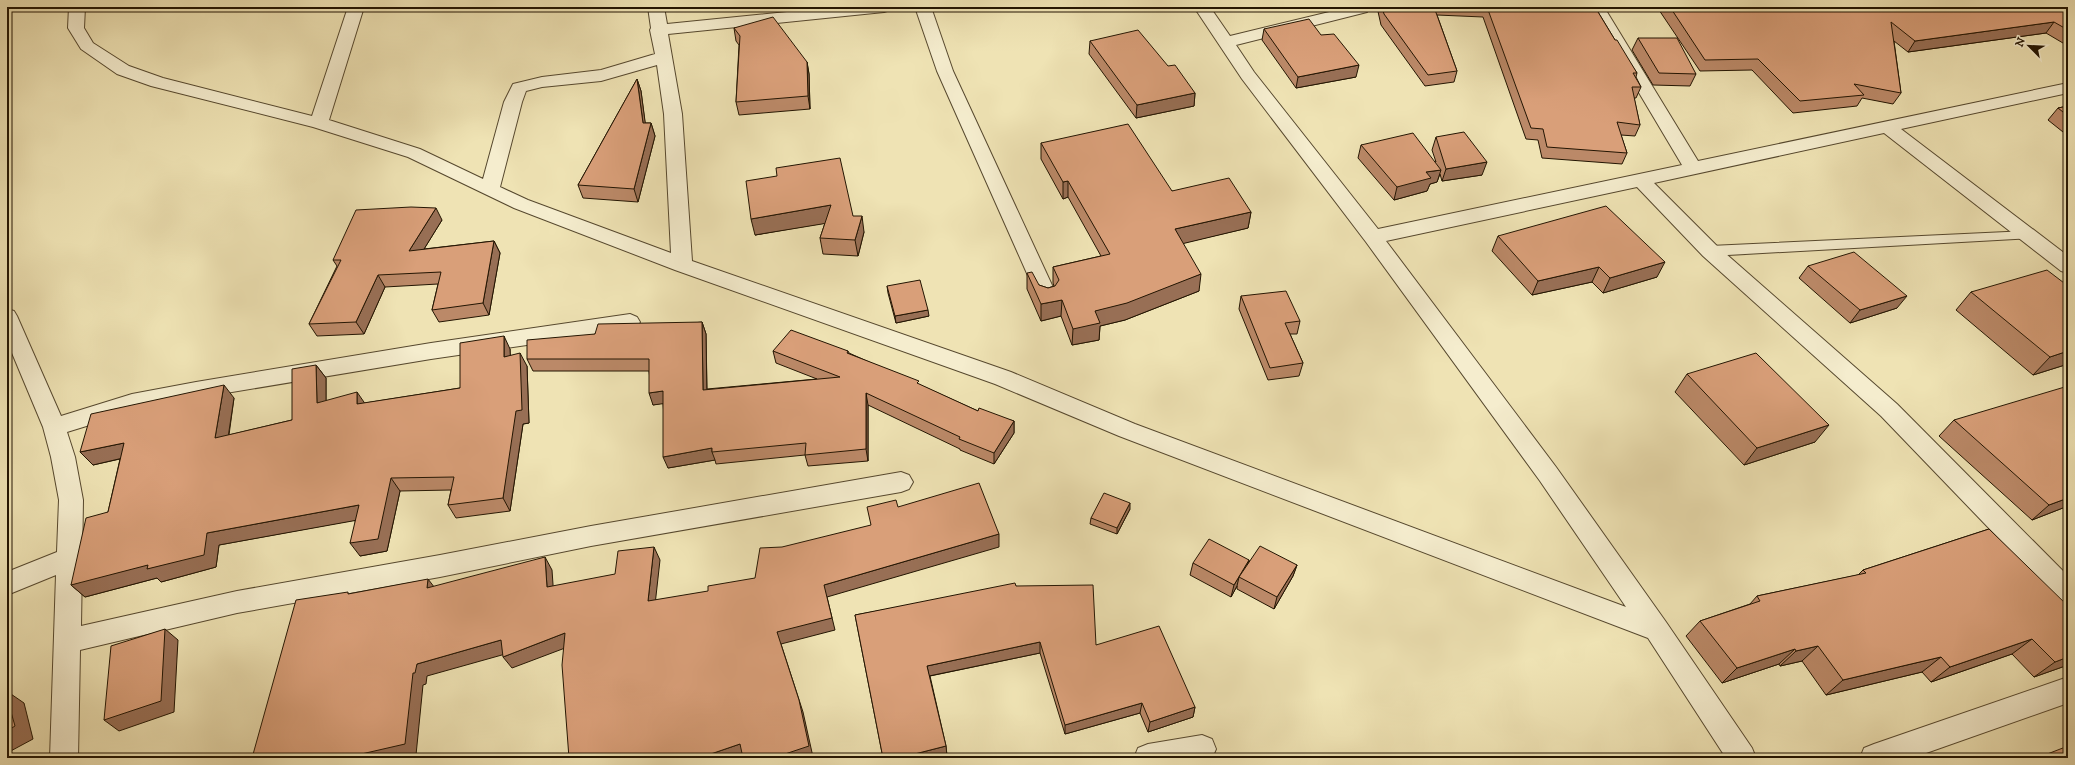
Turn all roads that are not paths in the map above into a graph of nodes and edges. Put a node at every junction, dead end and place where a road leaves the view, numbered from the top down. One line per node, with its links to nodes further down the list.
1 (77, 7): 13 (street)
2 (356, 7): 13 (street)
3 (656, 7): 9 (street)
4 (884, 7): 9 (street)
5 (923, 7): 23 (street)
6 (1202, 7): 10 (street)
7 (1596, 7): 15 (street)
8 (1361, 9): 10 (street)
9 (658, 30): 11 (street)
10 (1228, 42): 19 (street)
11 (663, 58): 17 (street); 21 (street)
12 (2068, 88): 14 (street)
13 (319, 122): 17 (street)
14 (1886, 127): 15 (street); 18 (street)
15 (1693, 168): 16 (street)
16 (1641, 180): 19 (street); 20 (street)
17 (490, 189): 21 (street)
18 (2028, 235): 20 (lane); 22 (street)
19 (1373, 237): 31 (street)
20 (1710, 251): 30 (street)
21 (682, 265): 31 (street)
22 (2068, 266)
23 (1047, 296)
24 (7, 316): 26 (street)
25 (630, 322): 26 (street)
26 (54, 427): 28 (street)
27 (901, 482): 32 (street)
28 (69, 558): 29 (street); 32 (street)
29 (7, 584)
30 (2068, 593)
31 (1657, 630): 37 (street)
32 (68, 641): 35 (street)
33 (2068, 690): 38 (street)
34 (1202, 748): 36 (street)
35 (64, 758)
36 (1148, 758)
37 (1742, 758)
38 (1874, 758)

